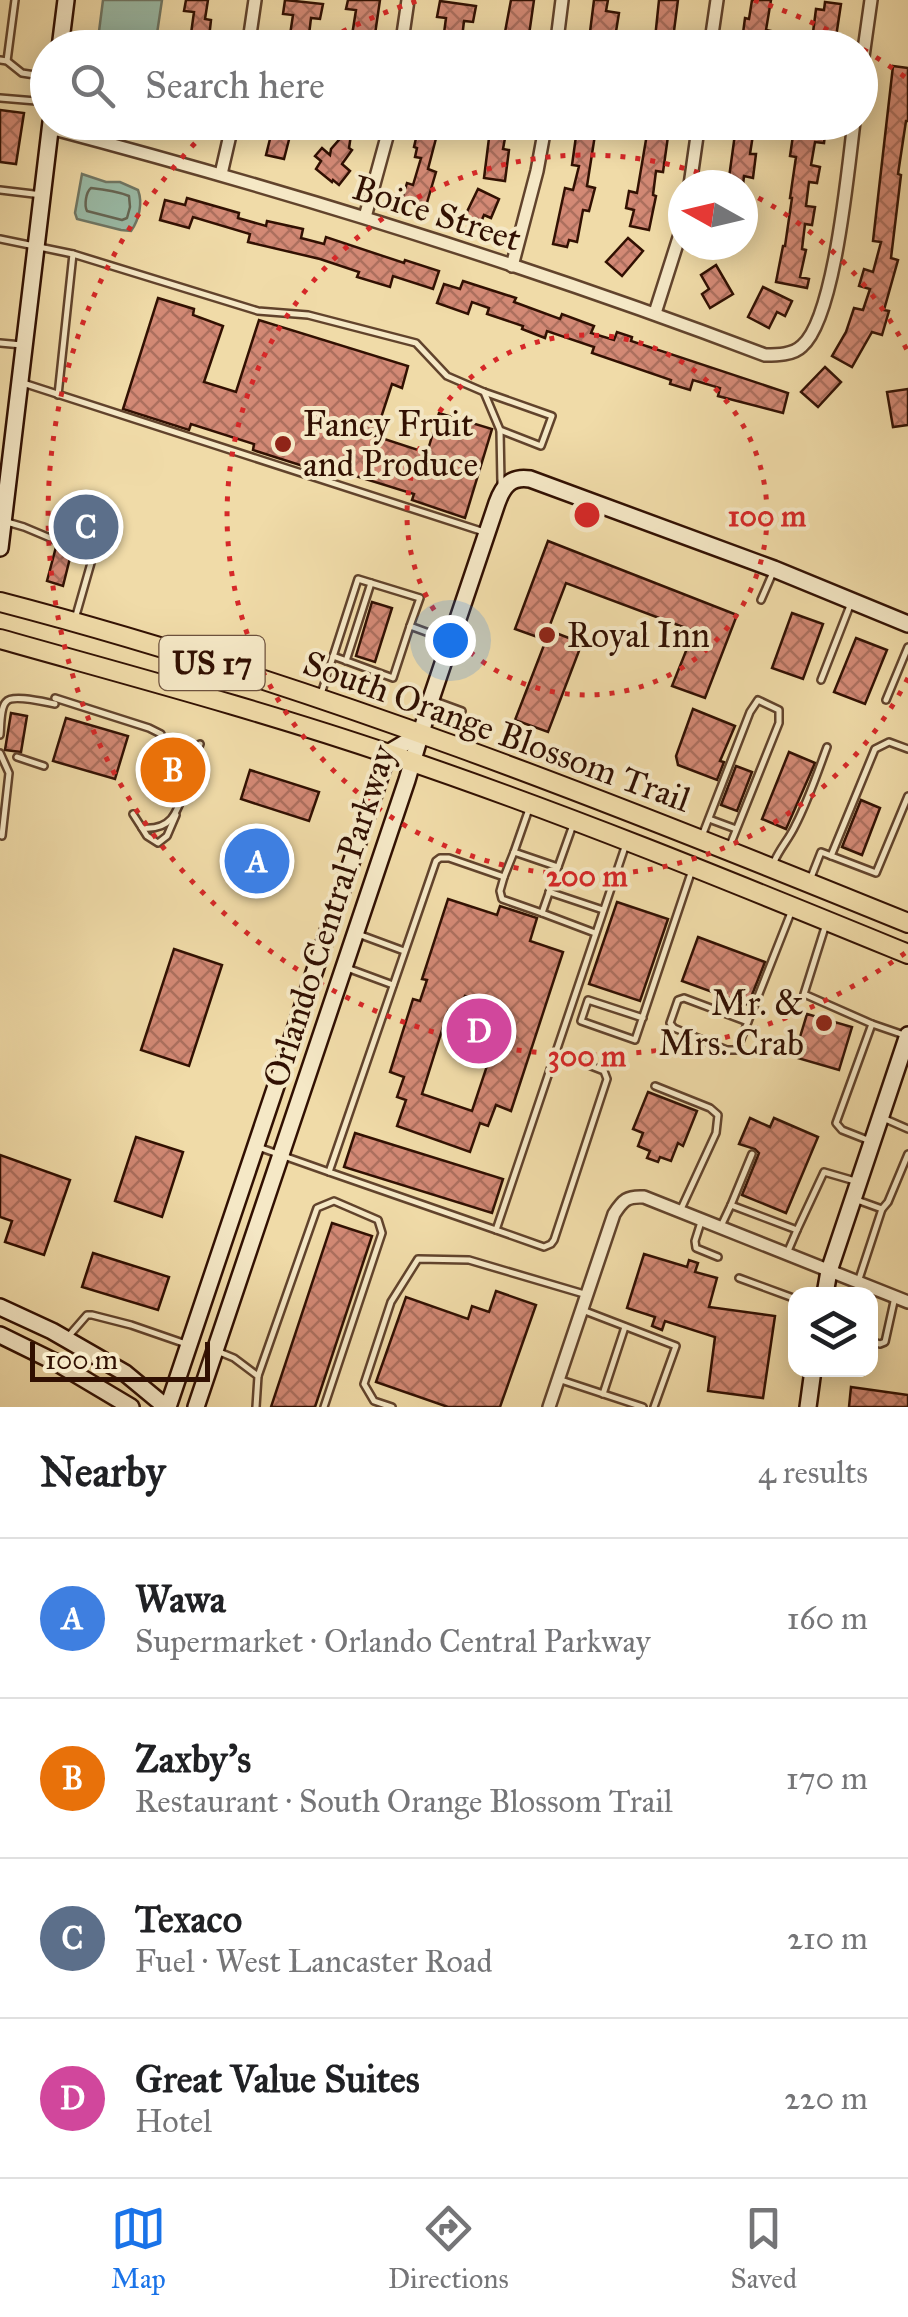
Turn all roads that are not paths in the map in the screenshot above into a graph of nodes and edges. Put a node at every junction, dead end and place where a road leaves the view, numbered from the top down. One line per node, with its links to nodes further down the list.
1 (15, 0): 14 (lane)
2 (66, 0): 8 (street)
3 (255, 0): 9 (street)
4 (408, 0): 10 (street)
5 (562, 0): 11 (street)
6 (717, 0): 12 (street)
7 (871, 0): 13 (street)
8 (62, 30)
9 (251, 30)
10 (404, 30)
11 (558, 30)
12 (713, 30)
13 (867, 30)
14 (4, 61): 15 (lane)
15 (30, 75)
16 (0, 98): 17 (lane)
17 (30, 100)
18 (48, 140): 28 (street)
19 (100, 140): 26 (street, Boice Street)
20 (229, 140): 26 (street)
21 (386, 140): 29 (street)
22 (543, 140): 34 (street)
23 (696, 140): 25 (street)
24 (852, 140): 35 (street, Boice Street)
25 (692, 170)
26 (221, 174): 29 (street, Boice Street)
27 (0, 190): 28 (lane)
28 (42, 195): 31 (street)
29 (366, 217): 34 (street, Boice Street)
30 (0, 239): 31 (lane)
31 (37, 244): 32 (lane); 37 (street)
32 (73, 254): 39 (lane); 40 (lane)
33 (672, 260): 35 (street)
34 (512, 266): 35 (street, Boice Street)
35 (656, 314)
36 (0, 343): 37 (lane)
37 (24, 346): 38 (street)
38 (20, 382): 40 (lane); 41 (street)
39 (484, 392): 42 (lane); 42 (lane)
40 (58, 394): 45 (lane)
41 (7, 425): 44 (street)
42 (500, 430): 43 (lane)
43 (502, 491): 45 (street); 47 (street)
44 (3, 521): 46 (street); 52 (lane)
45 (487, 533): 56 (street)
46 (0, 548)
47 (774, 569): 49 (lane); 50 (street)
48 (372, 583): 54 (lane); 58 (lane); 59 (lane)
49 (761, 600)
50 (852, 601): 53 (street); 60 (lane)
51 (0, 602): 52 (main road, South Orange Blossom Trail / US 17)
52 (74, 622): 61 (main road, South Orange Blossom Trail / US 17)
53 (908, 624)
54 (410, 626): 56 (lane); 59 (lane)
55 (0, 638): 71 (main road, South Orange Blossom Trail / US 17)
56 (451, 641): 62 (street)
57 (908, 648): 63 (lane)
58 (333, 656): 59 (lane); 61 (lane)
59 (346, 660)
60 (820, 680)
61 (319, 700): 66 (main road, South Orange Blossom Trail / US 17)
62 (431, 700): 64 (lane); 66 (street)
63 (886, 700)
64 (462, 711)
65 (161, 734): 67 (lane)
66 (420, 734): 71 (street, Orlando Central Parkway); 74 (street, Orlando Central Parkway); 85 (main road, South Orange Blossom Trail / US 17)
67 (0, 735)
68 (200, 744): 79 (lane)
69 (827, 748): 92 (lane)
70 (908, 749): 89 (lane)
71 (388, 753): 74 (main road, South Orange Blossom Trail / US 17); 103 (street, Orlando Central Parkway)
72 (2, 754): 84 (lane)
73 (16, 757): 75 (lane)
74 (412, 762): 77 (main road, South Orange Blossom Trail / US 17); 104 (street, Orlando Central Parkway)
75 (44, 766)
76 (908, 796): 89 (lane)
77 (530, 804): 81 (main road, South Orange Blossom Trail / US 17); 88 (lane)
78 (132, 814): 82 (lane)
79 (176, 815): 82 (lane); 82 (lane)
80 (709, 819): 83 (lane); 83 (lane); 85 (lane)
81 (574, 821): 86 (main road, South Orange Blossom Trail / US 17); 90 (lane)
82 (142, 828)
83 (736, 829): 87 (lane)
84 (2, 836)
85 (701, 840): 87 (main road, South Orange Blossom Trail / US 17)
86 (628, 841): 91 (main road, South Orange Blossom Trail / US 17); 97 (lane)
87 (728, 851): 92 (main road, South Orange Blossom Trail / US 17)
88 (514, 852): 90 (lane); 93 (lane)
89 (832, 856): 94 (lane)
90 (558, 867): 95 (lane)
91 (693, 867): 96 (main road, South Orange Blossom Trail / US 17); 109 (lane)
92 (772, 868): 94 (main road, South Orange Blossom Trail / US 17)
93 (504, 877): 98 (lane); 105 (lane)
94 (809, 883): 100 (main road, South Orange Blossom Trail / US 17)
95 (549, 892): 97 (lane); 98 (lane)
96 (793, 907): 99 (main road, South Orange Blossom Trail / US 17); 110 (lane)
97 (603, 910): 101 (lane)
98 (542, 914): 101 (lane)
99 (828, 921): 102 (main road, South Orange Blossom Trail / US 17); 111 (lane)
100 (906, 922): 102 (main road)
101 (595, 933): 113 (lane)
102 (865, 936): 106 (main road, South Orange Blossom Trail / US 17)
103 (326, 938): 104 (lane); 116 (street, Orlando Central Parkway)
104 (353, 940): 105 (lane); 107 (street, Orlando Central Parkway)
105 (405, 951): 108 (lane)
106 (908, 954)
107 (344, 967): 108 (lane); 118 (street, Orlando Central Parkway)
108 (393, 985): 125 (lane)
109 (643, 1018): 109 (lane)
110 (748, 1022): 110 (lane)
111 (872, 1024): 112 (lane); 120 (lane)
112 (908, 1036): 114 (street)
113 (555, 1052): 132 (lane); 132 (lane)
114 (904, 1061): 117 (street)
115 (655, 1086): 129 (lane)
116 (266, 1117): 118 (lane); 121 (street, Orlando Central Parkway)
117 (881, 1117): 119 (lane); 120 (street)
118 (291, 1126): 124 (street, Orlando Central Parkway)
119 (908, 1129)
120 (873, 1142): 126 (street)
121 (256, 1146): 124 (lane); 150 (street, Orlando Central Parkway)
122 (752, 1154): 127 (lane)
123 (908, 1154): 128 (lane)
124 (281, 1155): 125 (lane); 151 (street, Orlando Central Parkway)
125 (329, 1172): 132 (lane)
126 (856, 1191): 128 (lane); 133 (lane); 136 (street)
127 (730, 1205): 131 (lane); 133 (lane)
128 (882, 1209): 138 (lane)
129 (680, 1211): 130 (street); 140 (street)
130 (702, 1219): 131 (street); 135 (lane)
131 (721, 1227): 134 (street)
132 (496, 1230)
133 (797, 1230): 134 (lane)
134 (787, 1254): 136 (street)
135 (718, 1257)
136 (830, 1271): 138 (street); 139 (street)
137 (739, 1278): 141 (lane)
138 (858, 1282): 142 (street)
139 (827, 1287)
140 (586, 1295): 144 (street); 161 (lane)
141 (788, 1296)
142 (895, 1297): 143 (street); 149 (lane)
143 (908, 1302)
144 (582, 1310): 146 (lane); 154 (street)
145 (3, 1314): 148 (street)
146 (625, 1327): 155 (lane); 164 (lane)
147 (0, 1335): 156 (street)
148 (66, 1339): 150 (lane); 157 (street)
149 (878, 1343)
150 (189, 1344): 157 (street, Orlando Central Parkway)
151 (215, 1350): 152 (lane); 158 (street, Orlando Central Parkway)
152 (258, 1376): 159 (lane); 160 (lane)
153 (812, 1377): 165 (street)
154 (558, 1379): 155 (lane); 162 (street)
155 (603, 1394): 163 (lane)
156 (131, 1407)
157 (167, 1407)
158 (196, 1407)
159 (256, 1407)
160 (324, 1407)
161 (392, 1407)
162 (549, 1407)
163 (643, 1407)
164 (654, 1407)
165 (808, 1407)

